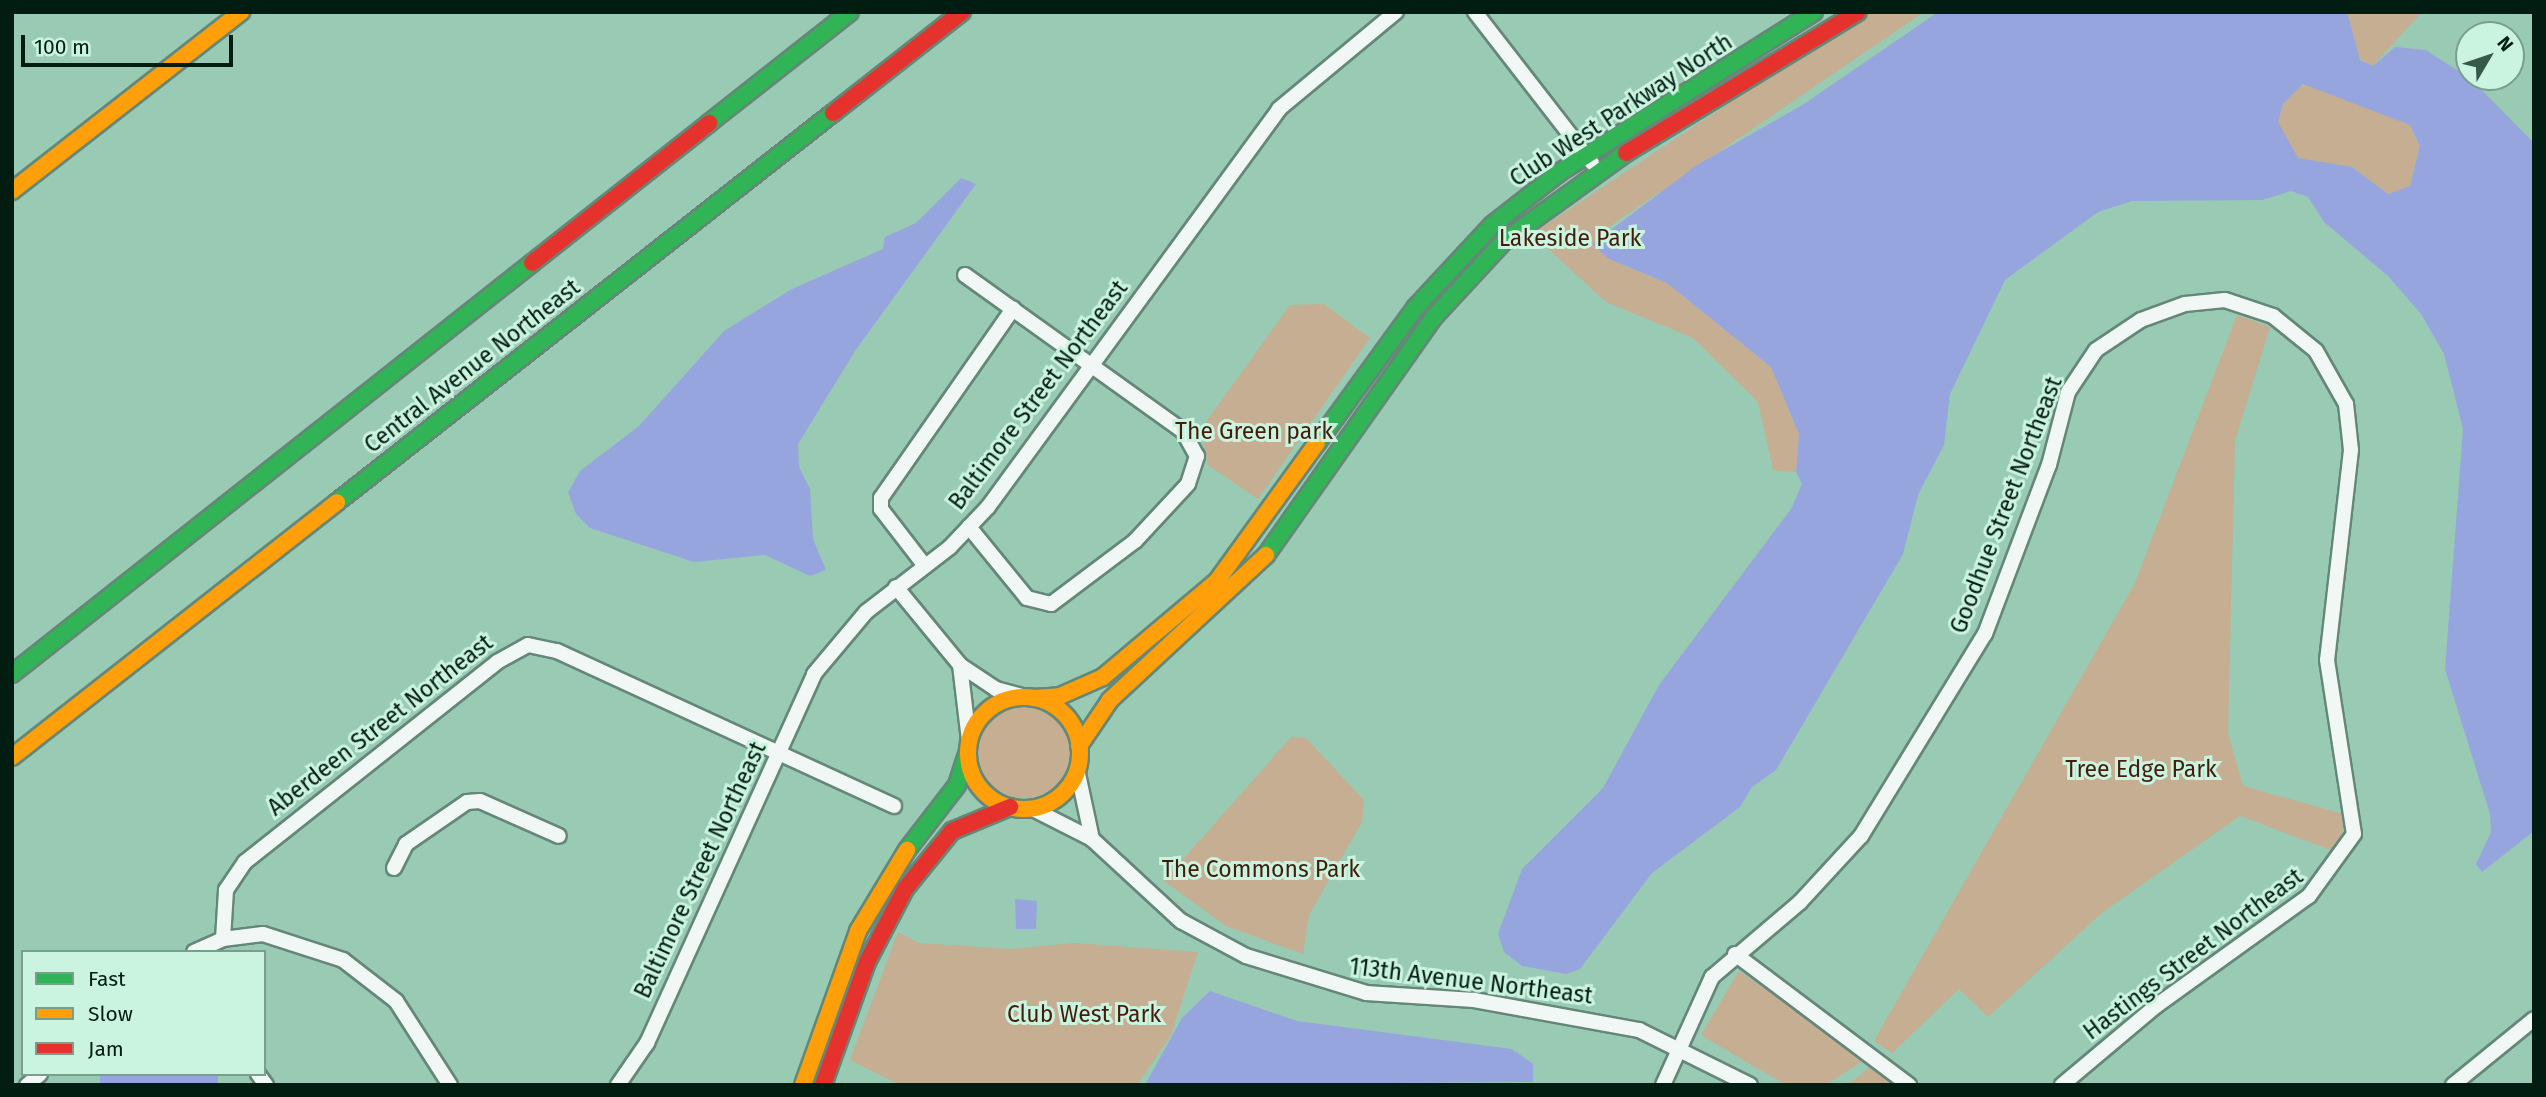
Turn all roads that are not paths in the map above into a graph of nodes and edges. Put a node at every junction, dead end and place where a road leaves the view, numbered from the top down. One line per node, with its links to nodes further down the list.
1 (241, 12): 10 (main road)
2 (850, 12): 19 (main road, Central Avenue Northeast)
3 (962, 12): 24 (main road, Central Avenue Northeast)
4 (1396, 12): 14 (street, Baltimore Street Northeast)
5 (1475, 12): 8 (street)
6 (1814, 12): 8 (main road, Club West Parkway North)
7 (1858, 12): 9 (main road)
8 (1588, 154): 9 (street); 20 (main road, Club West Parkway North)
9 (1598, 174): 21 (main road)
10 (12, 191)
11 (965, 275): 12 (street)
12 (1013, 309): 14 (street); 16 (street)
13 (2259, 310): 34 (street, Goodhue Street Northeast); 44 (street, Hastings Street Northeast)
14 (1091, 364): 15 (street, Baltimore Street Northeast); 15 (street)
15 (969, 527): 16 (street, Baltimore Street Northeast)
16 (925, 566): 17 (street, Baltimore Street Northeast)
17 (896, 587): 18 (street); 23 (street, Baltimore Street Northeast)
18 (960, 665): 20 (street); 22 (street)
19 (12, 674)
20 (1030, 697): 21 (main road); 22 (main road)
21 (1079, 746): 25 (main road)
22 (969, 747): 27 (main road); 39 (main road)
23 (778, 752): 26 (street, Aberdeen Street Northeast); 32 (street, Aberdeen Street Northeast); 38 (street, Baltimore Street Northeast)
24 (12, 757)
25 (1077, 769): 28 (main road); 30 (street)
26 (894, 806)
27 (1010, 807): 28 (main road); 40 (main road)
28 (1031, 808): 30 (street, 113th Avenue Northeast)
29 (559, 836): 31 (street)
30 (1092, 839): 36 (street, 113th Avenue Northeast)
31 (394, 868)
32 (223, 939): 33 (street); 37 (street)
33 (198, 950)
34 (1735, 954): 36 (street, Goodhue Street Northeast); 43 (street)
35 (2534, 1018): 45 (street)
36 (1678, 1045): 41 (street, Goodhue Street Northeast); 42 (street, 113th Avenue Northeast)
37 (450, 1085)
38 (618, 1085)
39 (803, 1085)
40 (823, 1085)
41 (1663, 1085)
42 (1750, 1085)
43 (1909, 1085)
44 (2062, 1085)
45 (2453, 1085)

